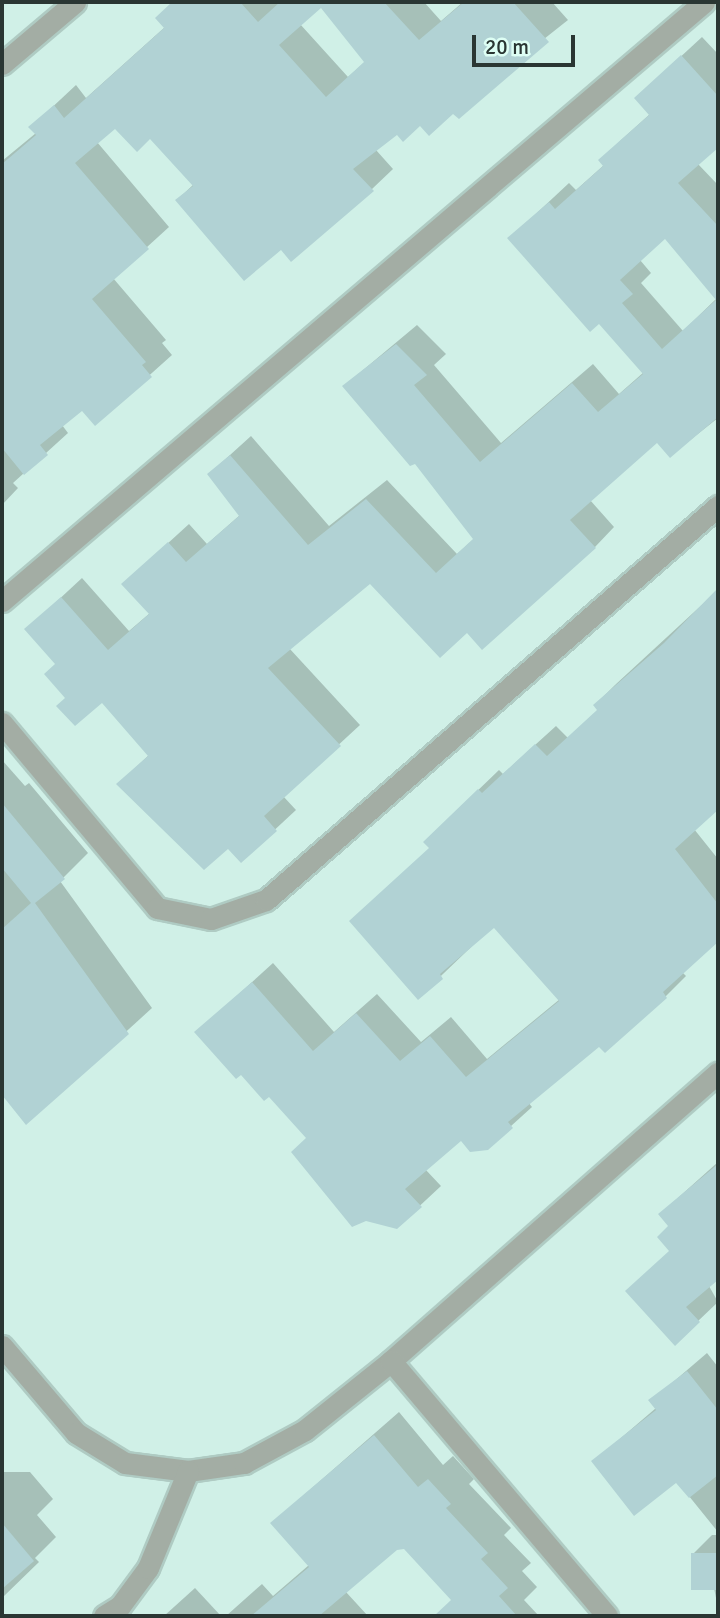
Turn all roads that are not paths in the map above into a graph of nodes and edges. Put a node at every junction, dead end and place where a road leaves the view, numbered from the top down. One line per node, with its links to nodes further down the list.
1 (75, 2): 3 (street)
2 (704, 2): 5 (street)
3 (2, 64)
4 (718, 506): 6 (street)
5 (2, 601)
6 (2, 723)
7 (718, 1073): 9 (street)
8 (2, 1346): 10 (street)
9 (391, 1361): 10 (street); 12 (street)
10 (188, 1471): 11 (street)
11 (104, 1616)
12 (607, 1616)

